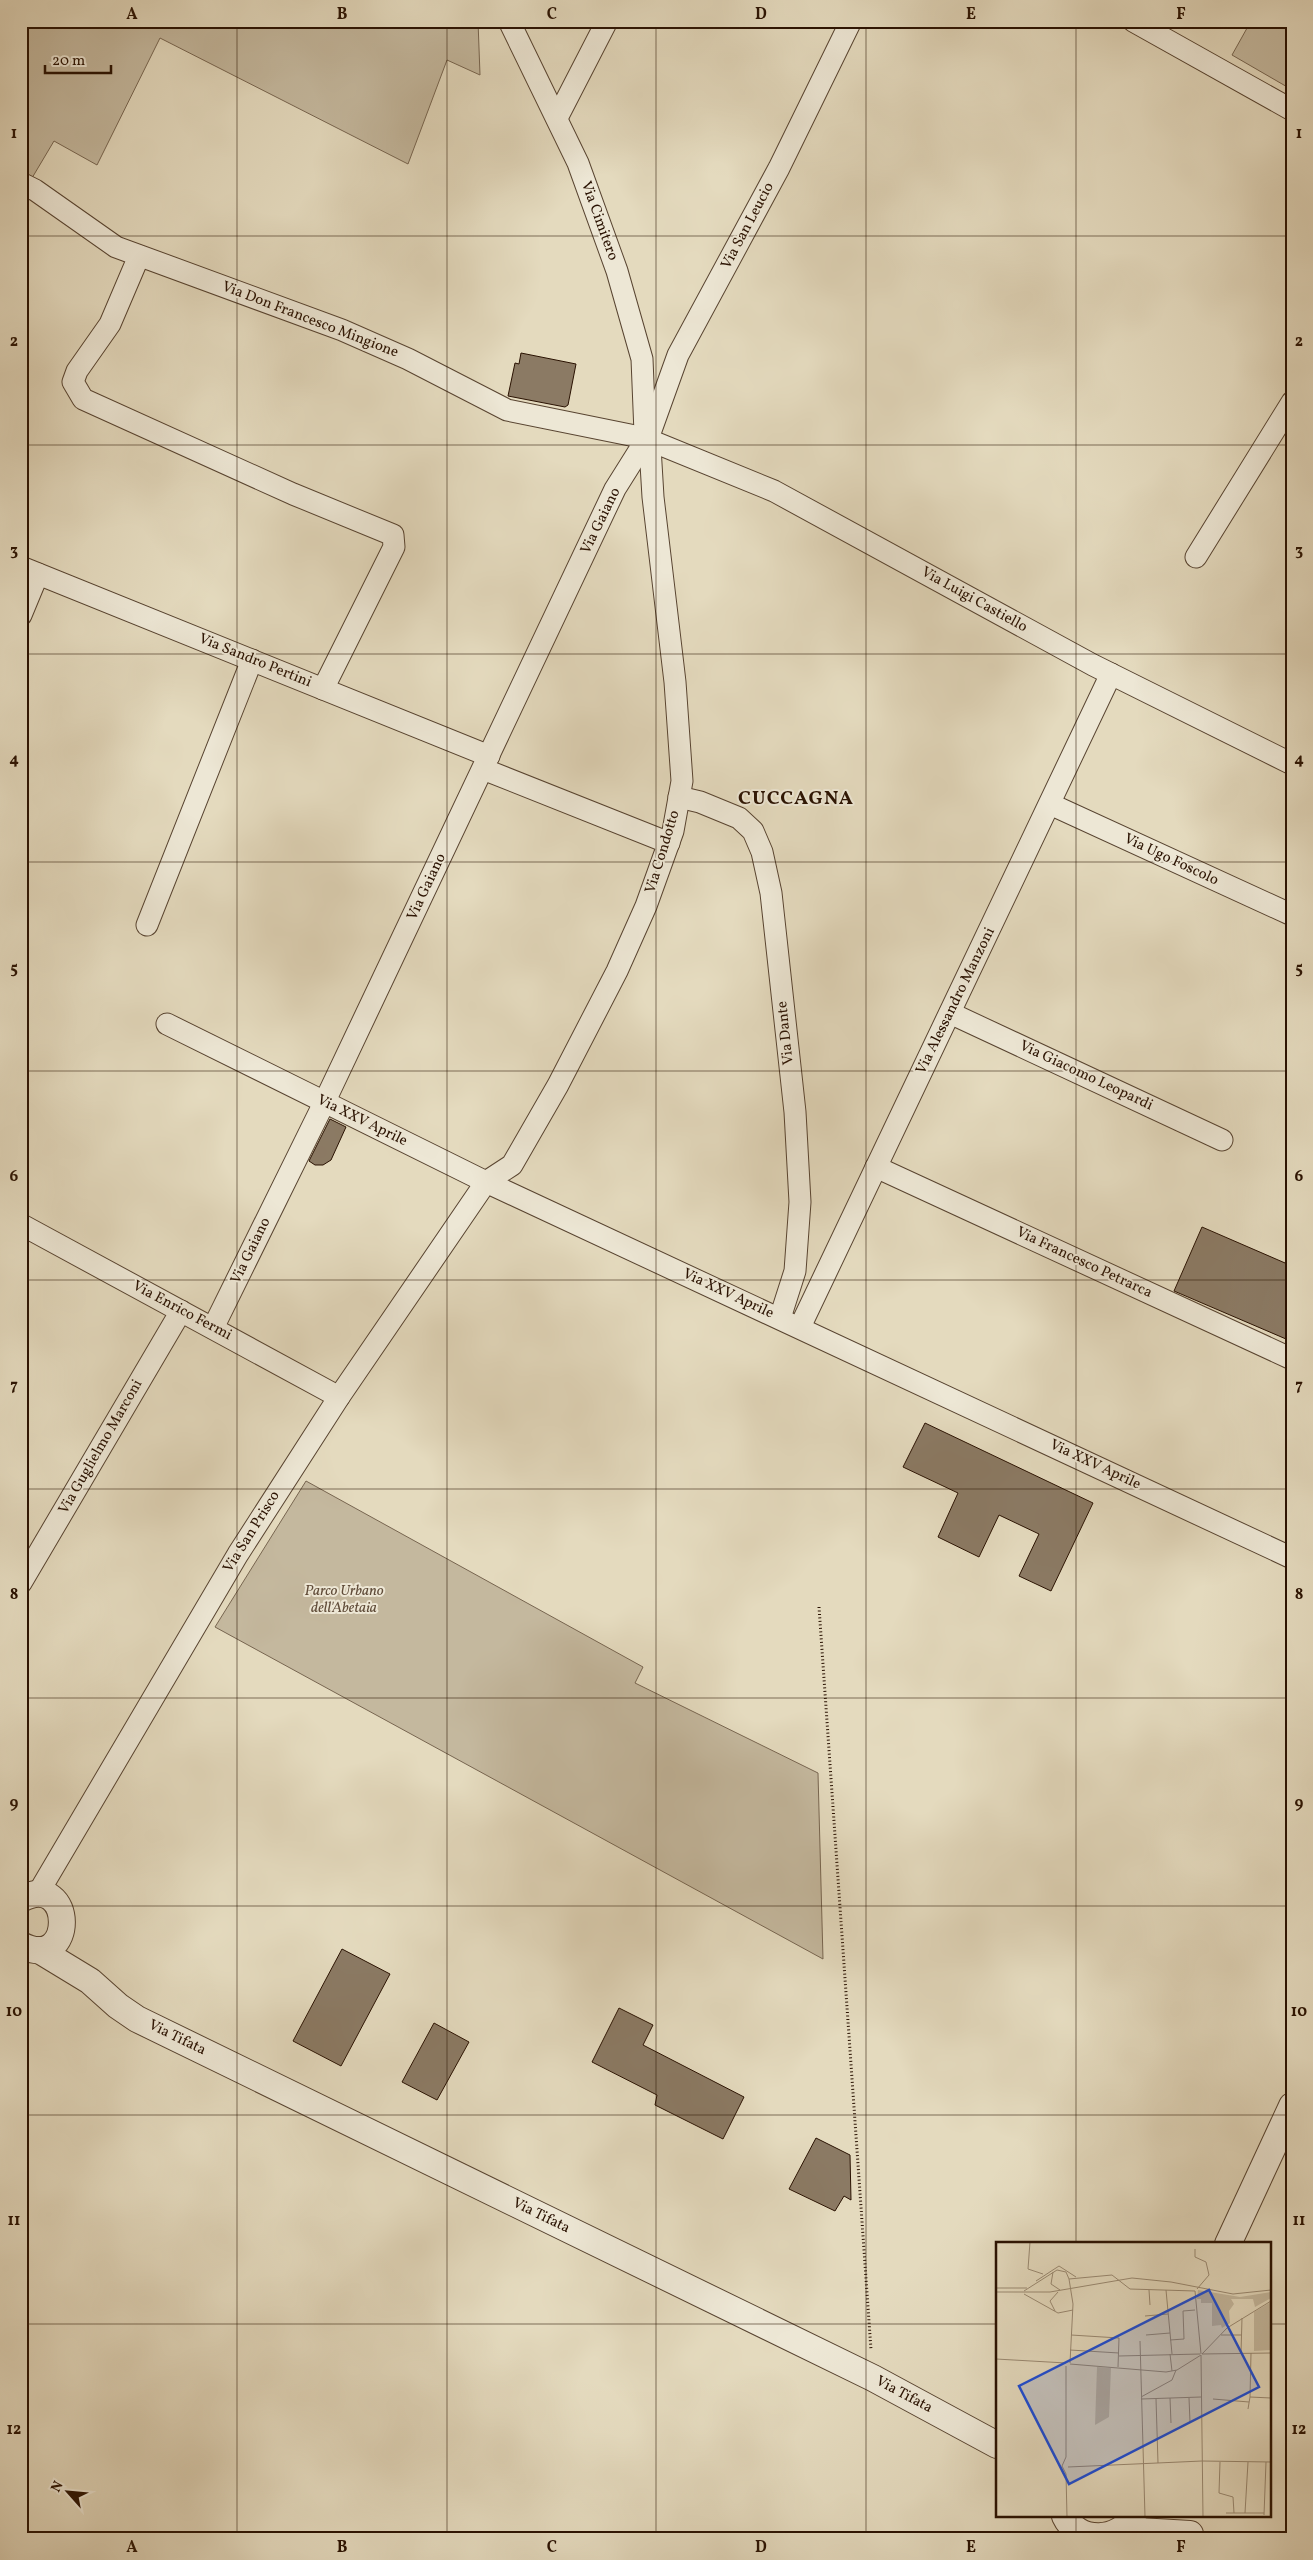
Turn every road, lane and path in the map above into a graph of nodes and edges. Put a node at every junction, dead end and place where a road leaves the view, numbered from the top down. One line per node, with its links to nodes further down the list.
1 (509, 21): 6 (street, Via Cimitero)
2 (607, 21): 6 (street)
3 (851, 21): 10 (street, Via San Leucio)
4 (1133, 21): 5 (street)
5 (1292, 110)
6 (557, 118): 10 (street, Via Cimitero)
7 (21, 183): 8 (street, Via Don Francesco Mingione)
8 (139, 256): 10 (street, Via Don Francesco Mingione); 16 (street)
9 (1292, 402): 11 (street)
10 (647, 440): 15 (street, Via Luigi Castiello); 17 (street, Via Gaiano); 19 (street, Via Condotto)
11 (1196, 557)
12 (29, 570): 13 (street); 14 (street, Via Sandro Pertini)
13 (21, 615)
14 (252, 660): 16 (street, Via Sandro Pertini); 23 (street)
15 (1111, 674): 18 (street, Via Luigi Castiello); 20 (street, Via Alessandro Manzoni)
16 (323, 689): 17 (street, Via Sandro Pertini)
17 (486, 762): 21 (street, Via Sandro Pertini); 26 (street, Via Gaiano)
18 (1292, 764)
19 (680, 797): 21 (street, Via Condotto); 32 (street, Via Dante)
20 (1050, 804): 22 (street, Via Ugo Foscolo); 24 (street, Via Alessandro Manzoni)
21 (669, 844): 29 (street, Via Condotto)
22 (1292, 915)
23 (148, 925)
24 (950, 1013): 27 (street, Via Giacomo Leopardi); 28 (street, Via Alessandro Manzoni)
25 (167, 1024): 26 (street, Via XXV Aprile)
26 (324, 1103): 29 (street, Via XXV Aprile); 34 (street, Via Gaiano)
27 (1222, 1140)
28 (876, 1167): 33 (street, Via Alessandro Manzoni); 35 (street, Via Francesco Petrarca)
29 (486, 1182): 32 (street, Via XXV Aprile); 36 (street, Via San Prisco)
30 (23, 1229): 31 (street, Via Enrico Fermi)
31 (181, 1311): 34 (street, Via Enrico Fermi); 38 (street, Via Guglielmo Marconi)
32 (780, 1318): 33 (street, Via XXV Aprile)
33 (800, 1327): 37 (street, Via XXV Aprile)
34 (213, 1328): 36 (street, Via Enrico Fermi)
35 (1292, 1359)
36 (339, 1397): 40 (street, Via San Prisco)
37 (1292, 1558)
38 (21, 1583)
39 (819, 1607): 46 (path)
40 (26, 1896): 41 (street, Via Tifata)
41 (64, 1925): 42 (street); 43 (street, Via Tifata)
42 (28, 1950): 43 (street, Via Tifata)
43 (90, 1981): 46 (street, Via Tifata)
44 (1292, 2106): 45 (street)
45 (1229, 2242)
46 (873, 2378): 47 (street, Via Tifata)
47 (996, 2444)
48 (1067, 2518): 50 (street)
49 (1172, 2518): 51 (street)
50 (1127, 2523): 51 (street)
51 (1194, 2536)

